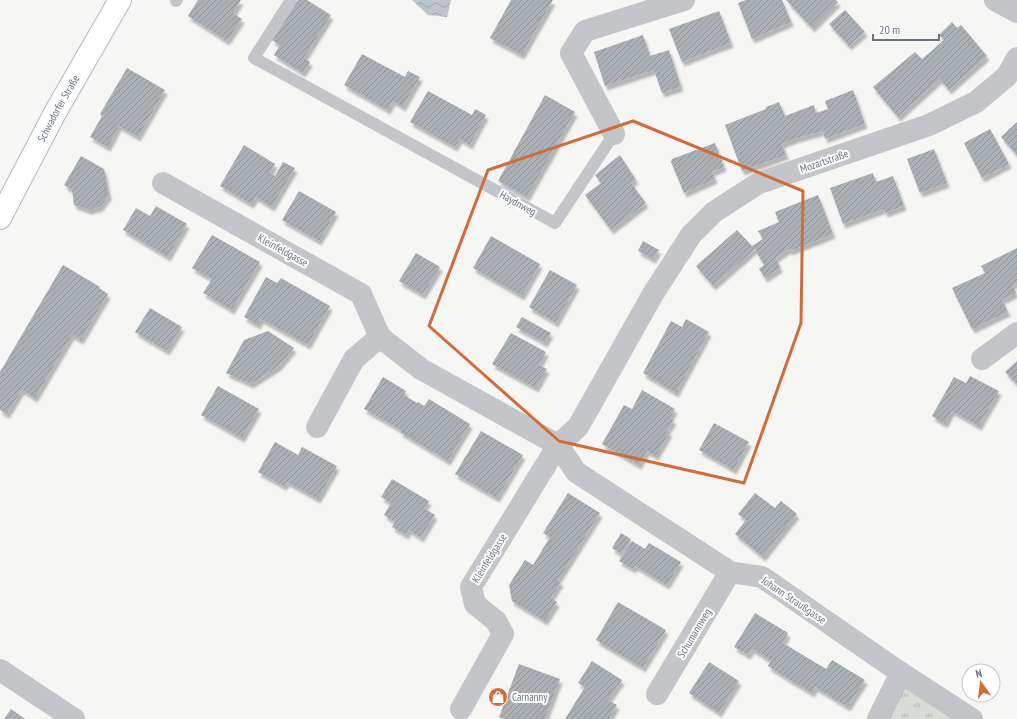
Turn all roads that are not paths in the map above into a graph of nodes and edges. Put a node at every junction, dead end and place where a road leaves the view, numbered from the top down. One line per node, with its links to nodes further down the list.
1 (120, 0): 9 (main road, Schwadorfer Straße)
2 (291, 0): 7 (lane, Haydnweg)
3 (684, 0): 7 (street, Haydnweg)
4 (995, 0): 5 (street)
5 (1017, 12)
6 (1017, 58): 10 (street, Mozartstraße)
7 (614, 134)
8 (163, 183): 12 (street, Kleinfeldgasse)
9 (0, 218)
10 (653, 294): 15 (street, Kleinfeldgasse)
11 (1017, 333): 13 (street)
12 (380, 337): 14 (street); 15 (street, Kleinfeldgasse)
13 (982, 359)
14 (317, 427)
15 (558, 446): 16 (street, Johann Straußgasse); 20 (street, Kleinfeldgasse)
16 (730, 572): 18 (street, Johann Straußgasse); 19 (street, Schumannweg)
17 (0, 670): 21 (street)
18 (901, 673): 22 (street); 23 (street, Johann Straußgasse)
19 (657, 694)
20 (461, 709)
21 (74, 719)
22 (878, 719)
23 (972, 719)

